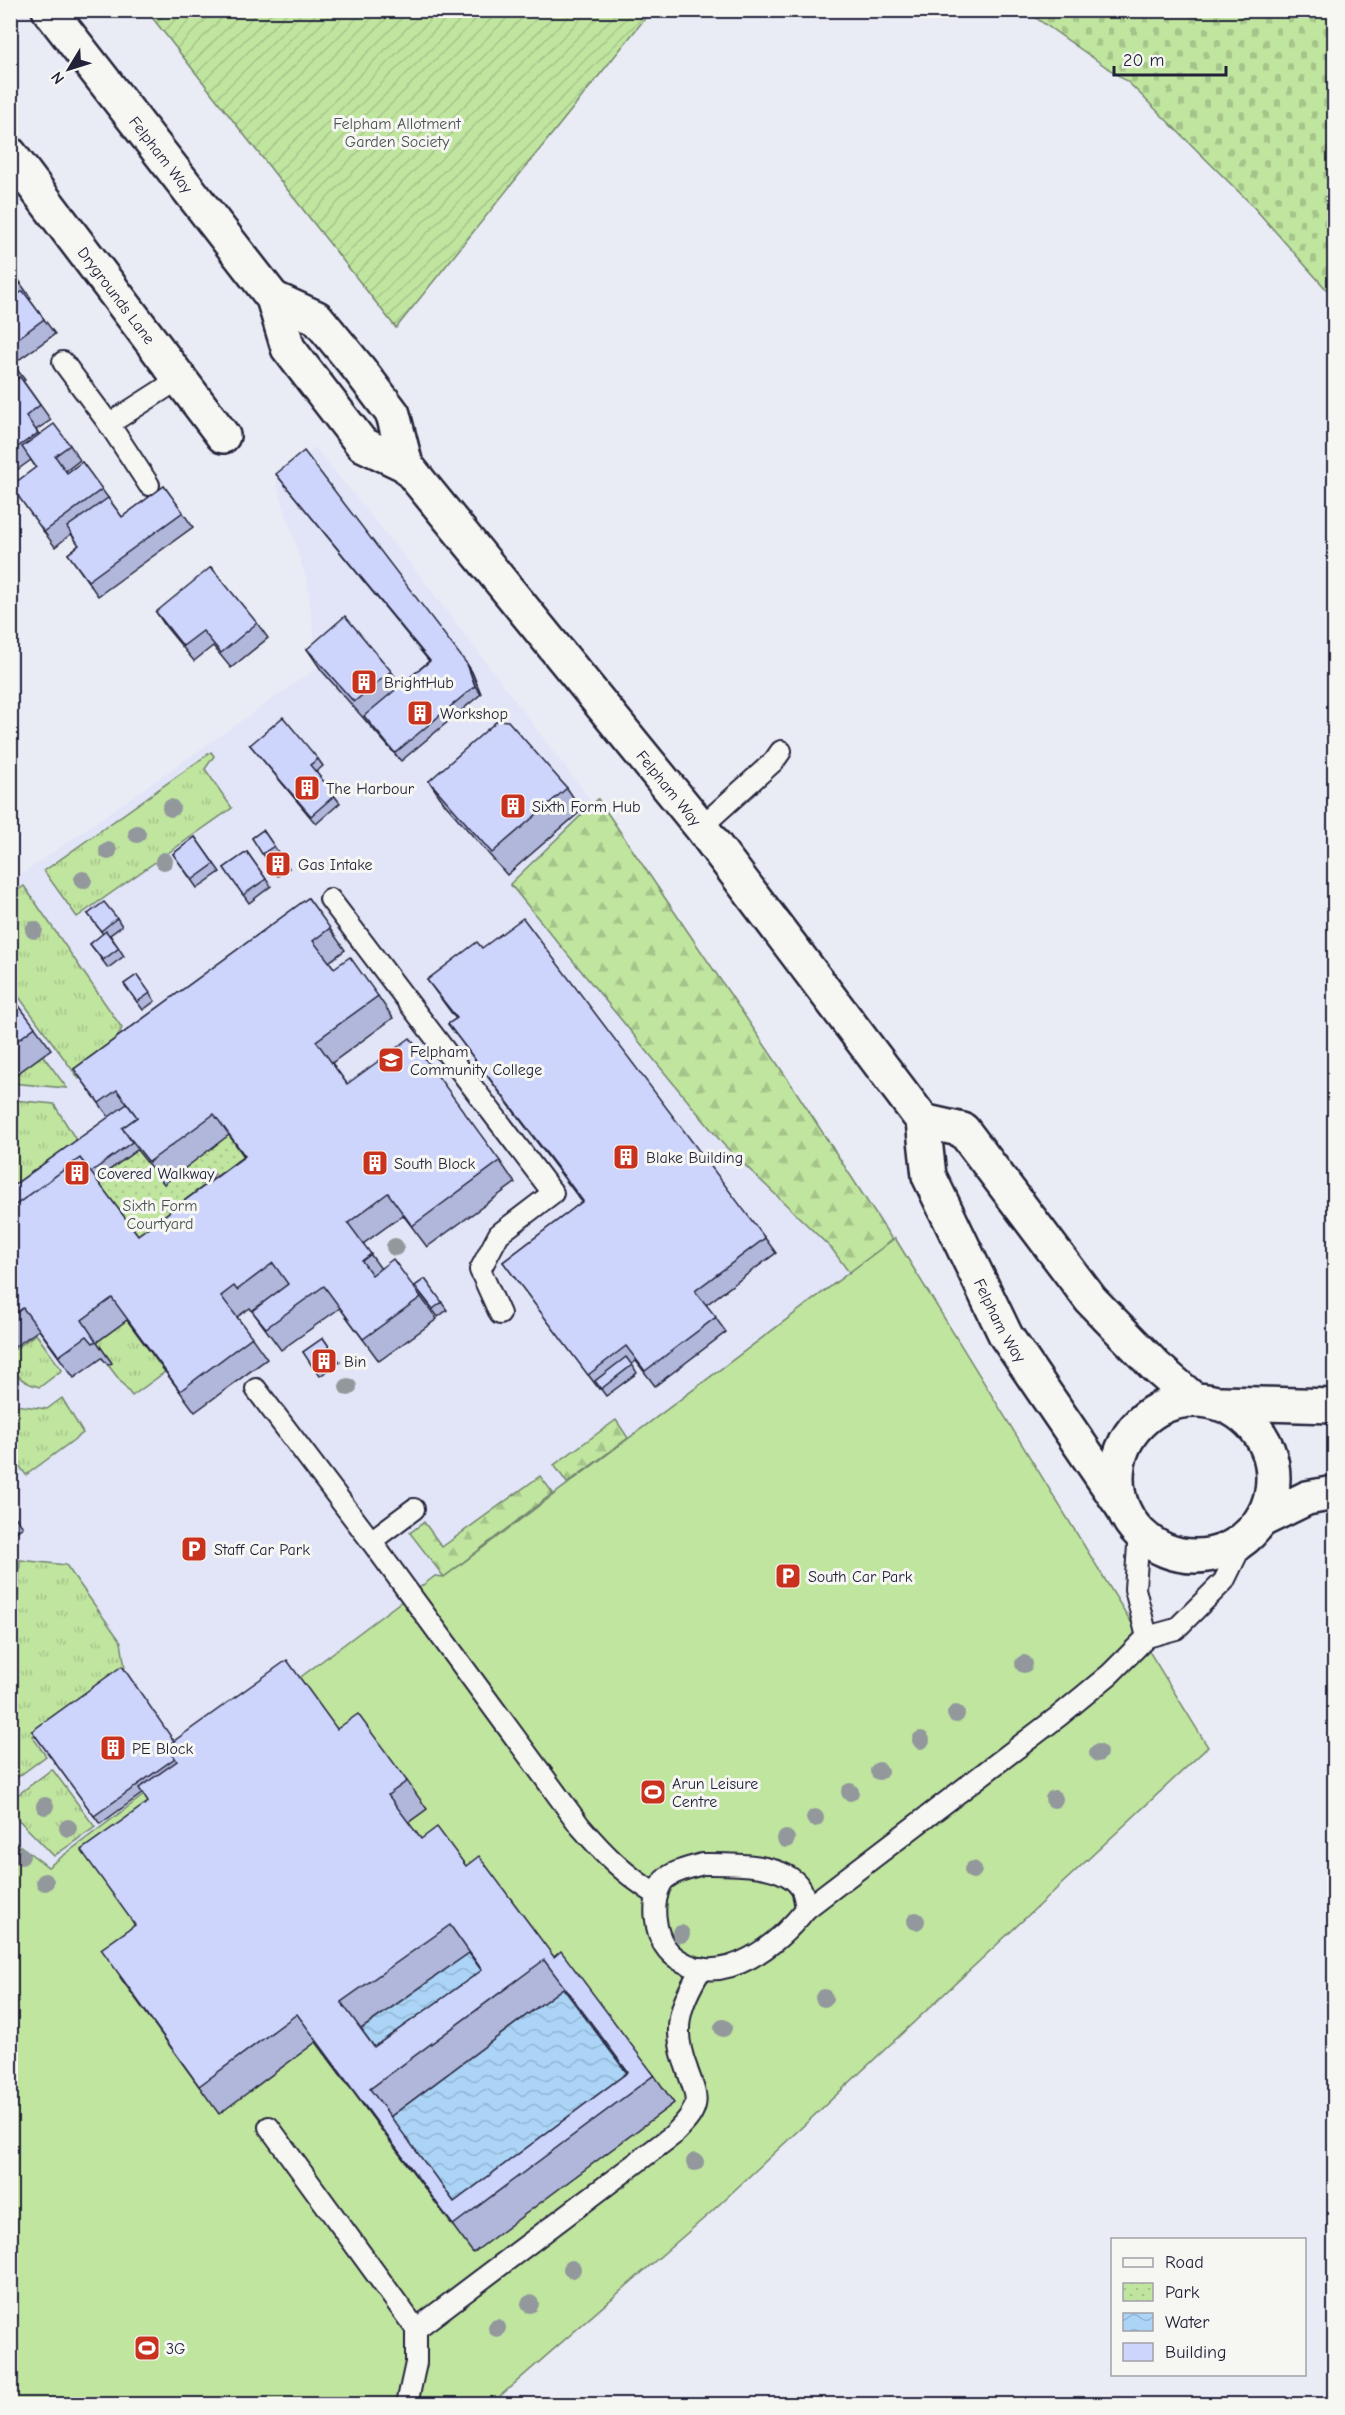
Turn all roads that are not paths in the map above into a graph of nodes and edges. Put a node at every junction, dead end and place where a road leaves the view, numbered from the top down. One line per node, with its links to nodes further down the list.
1 (49, 10): 3 (main road, Felpham Way)
2 (10, 154): 5 (main road, Drygrounds Lane)
3 (273, 298): 8 (main road, Felpham Way); 8 (main road, Felpham Way)
4 (63, 362): 6 (lane)
5 (179, 379): 6 (lane); 7 (main road, Drygrounds Lane)
6 (109, 424): 9 (lane)
7 (223, 436)
8 (406, 465): 11 (main road, Felpham Way)
9 (149, 485)
10 (781, 751): 11 (lane)
11 (701, 827): 13 (main road, Felpham Way)
12 (330, 898): 14 (lane)
13 (923, 1121): 16 (main road); 19 (main road, Felpham Way)
14 (500, 1314)
15 (256, 1389): 23 (lane)
16 (1204, 1401): 17 (main road, Felpham Way); 19 (main road, Felpham Way); 21 (main road)
17 (1335, 1406)
18 (1335, 1493): 21 (main road, Felpham Way)
19 (1119, 1502): 22 (main road, Felpham Way)
20 (414, 1509): 23 (lane)
21 (1253, 1530): 22 (main road, Felpham Way); 24 (lane)
22 (1139, 1532): 24 (lane)
23 (371, 1541): 25 (lane)
24 (1147, 1637): 26 (lane)
25 (657, 1894): 26 (lane); 27 (lane)
26 (806, 1909): 27 (lane)
27 (702, 1968): 29 (lane)
28 (269, 2127): 29 (lane)
29 (416, 2329): 30 (lane)
30 (407, 2404)

